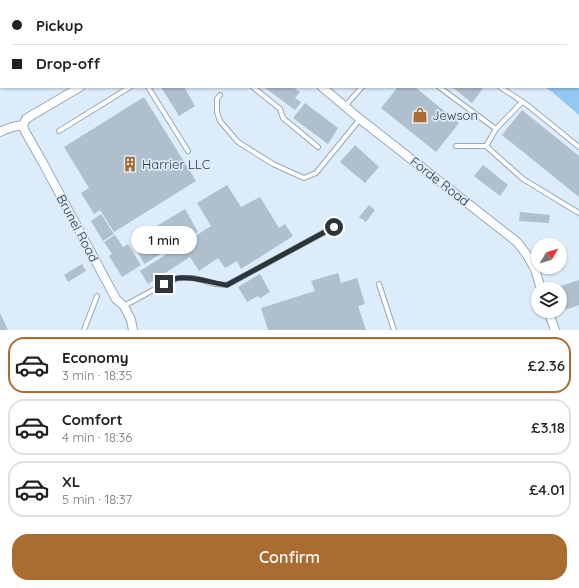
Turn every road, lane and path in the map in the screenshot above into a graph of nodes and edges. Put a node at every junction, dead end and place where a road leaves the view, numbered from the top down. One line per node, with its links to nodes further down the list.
1 (78, 88): 13 (street)
2 (128, 88): 15 (lane)
3 (149, 88): 21 (lane)
4 (254, 88): 19 (lane)
5 (323, 88): 11 (street, Forde Road)
6 (361, 88): 11 (lane)
7 (440, 88): 14 (lane)
8 (501, 88): 10 (lane)
9 (220, 95): 12 (lane)
10 (522, 102): 14 (lane); 20 (lane)
11 (345, 106): 12 (street, Forde Road)
12 (360, 119): 24 (street, Forde Road)
13 (24, 126): 16 (street); 27 (street, Brunel Road)
14 (496, 129): 18 (lane)
15 (59, 131)
16 (0, 132)
17 (456, 146): 18 (lane)
18 (486, 146): 22 (lane)
19 (318, 147)
20 (579, 147)
21 (188, 150)
22 (579, 213)
23 (334, 227): 27 (lane)
24 (539, 282)
25 (379, 284): 31 (lane)
26 (97, 296): 29 (lane)
27 (124, 306): 30 (street, Brunel Road)
28 (551, 318): 32 (street)
29 (84, 330)
30 (133, 330)
31 (394, 330)
32 (555, 330)

